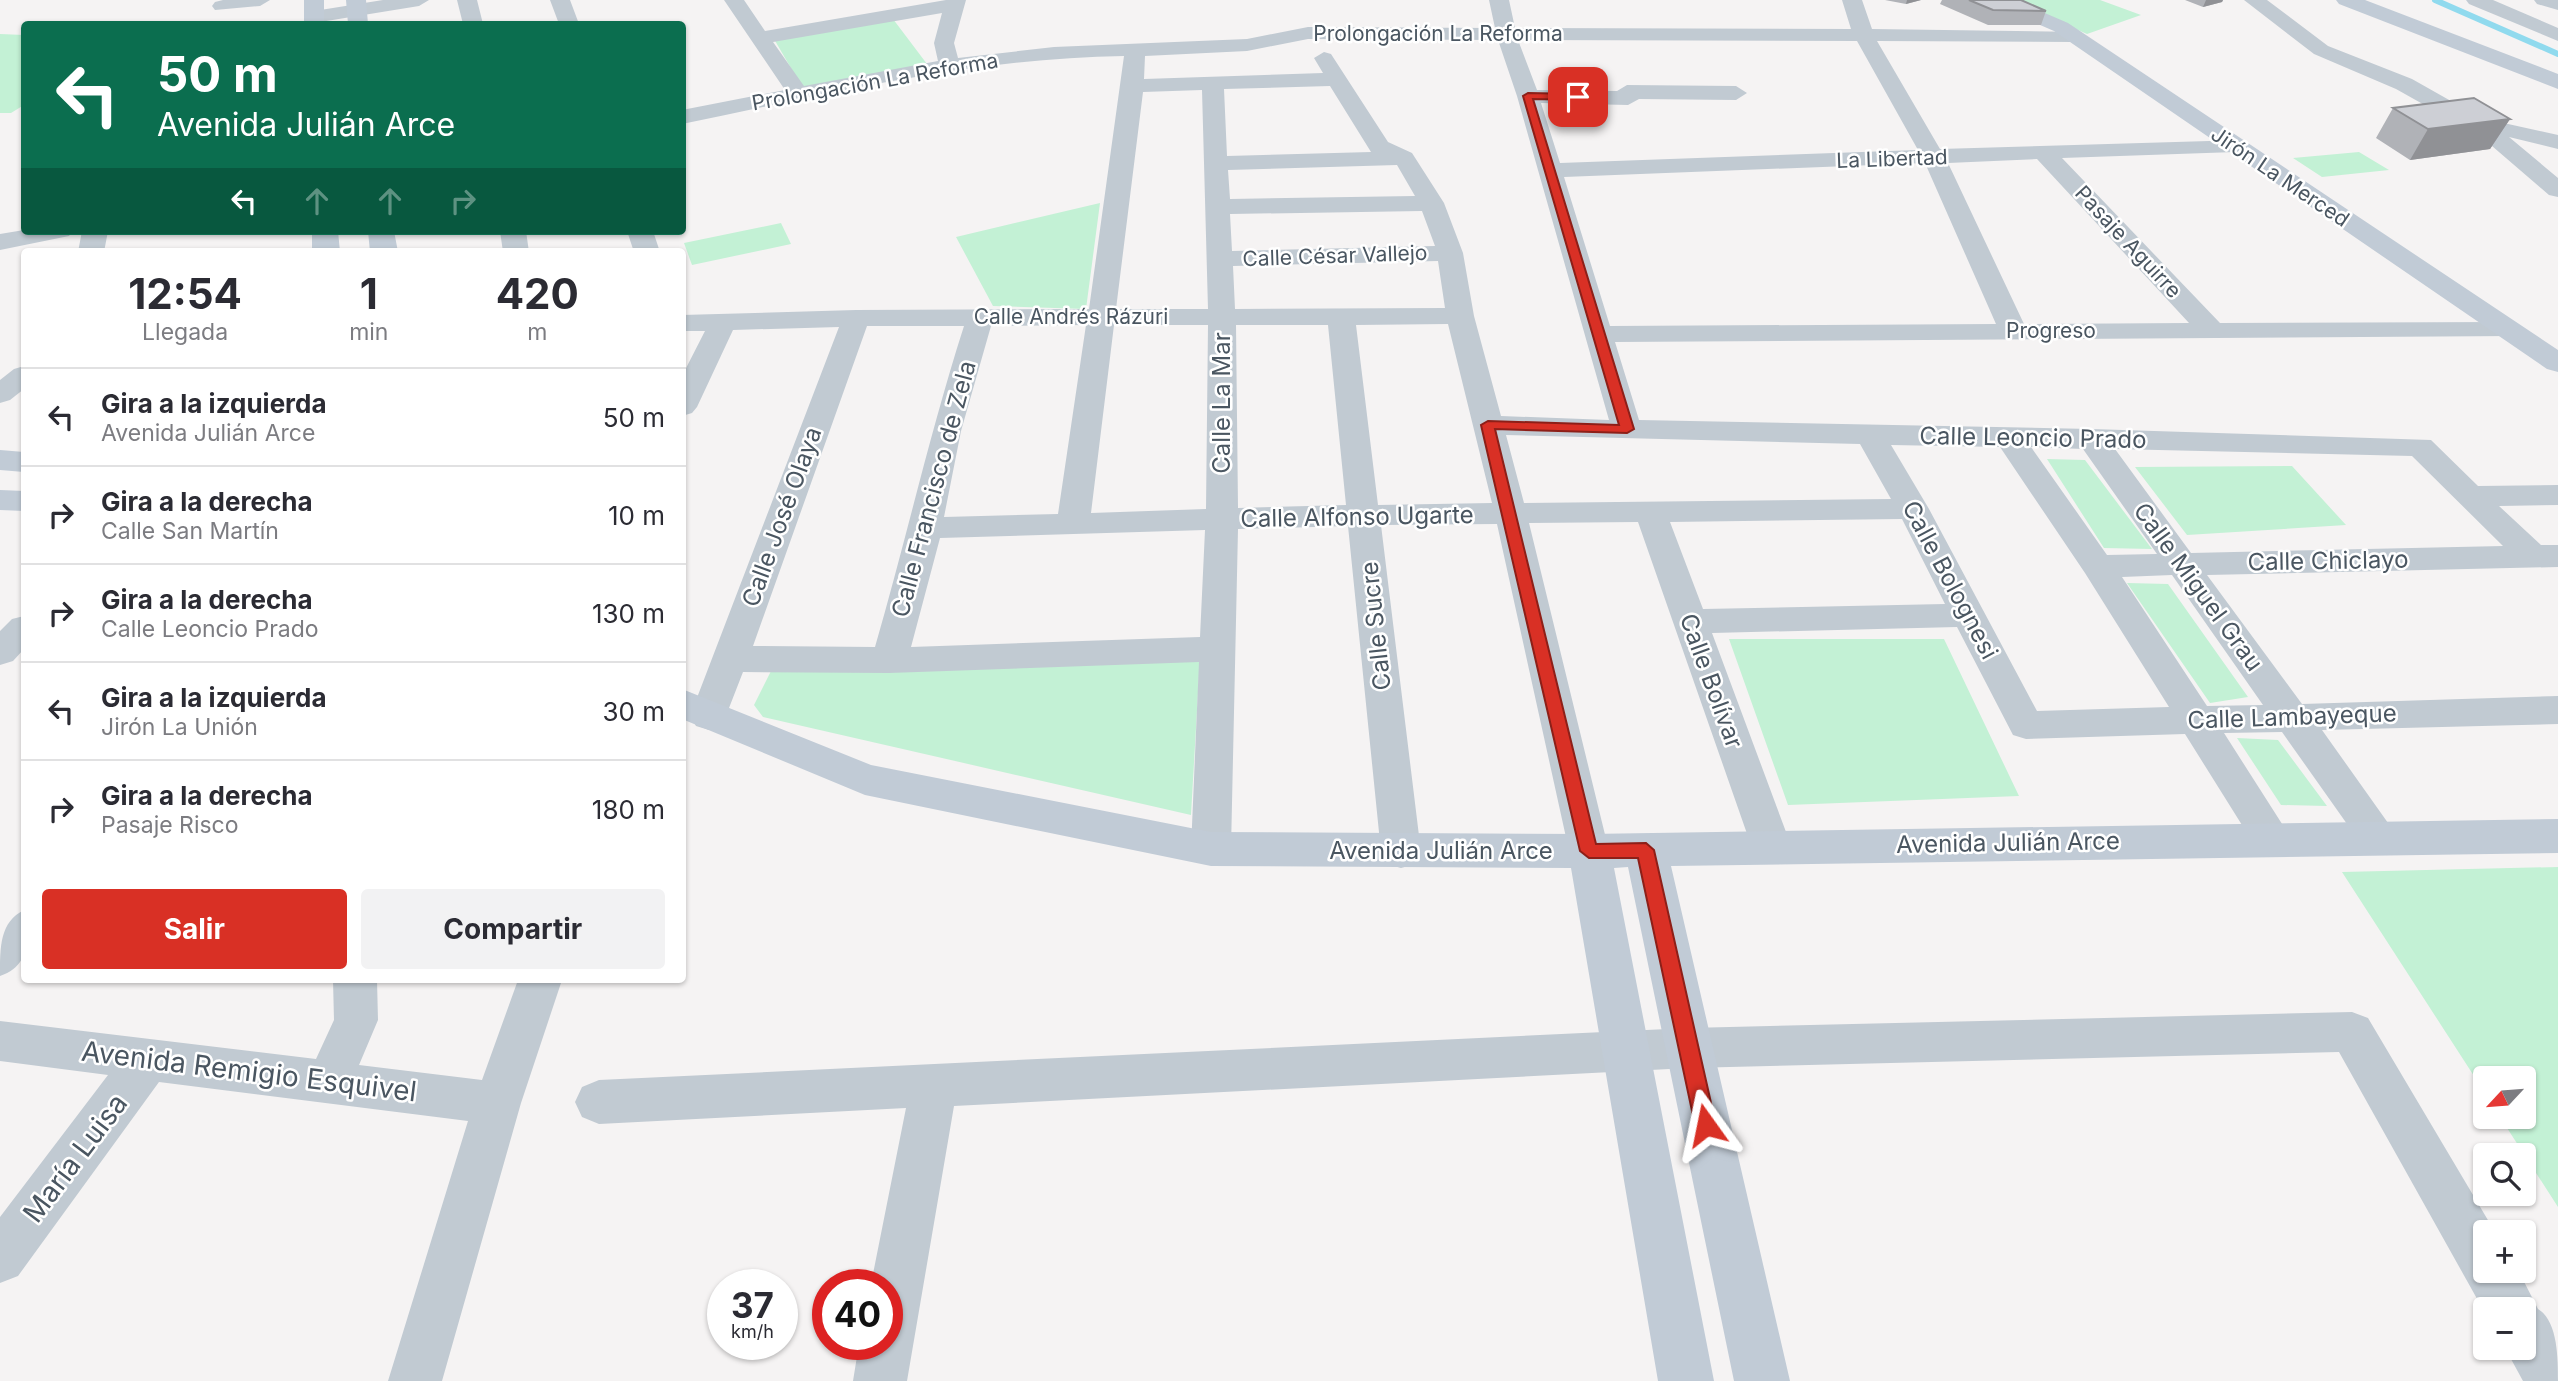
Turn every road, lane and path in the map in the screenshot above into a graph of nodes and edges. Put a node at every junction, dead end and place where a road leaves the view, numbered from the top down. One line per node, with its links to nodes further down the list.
1 (260, 0): 14 (street)
2 (419, 0): 16 (street)
3 (467, 0): 19 (street)
4 (560, 0): 20 (street)
5 (734, 0): 26 (street)
6 (1499, 0): 22 (street)
7 (1852, 0): 23 (street)
8 (1998, 0): 25 (street, Jirón La Merced)
9 (2254, 0): 37 (street)
10 (2346, 0): 30 (street)
11 (2476, 0): 24 (street)
12 (2544, 0): 15 (street)
13 (955, 2): 26 (street); 28 (street)
14 (222, 3): 18 (street)
15 (2558, 4)
16 (357, 11): 17 (street)
17 (314, 14)
18 (207, 20)
19 (472, 21)
20 (568, 21)
21 (1308, 33): 22 (street, Prolongación La Reforma); 27 (street, Prolongación La Reforma); 29 (street)
22 (1506, 34): 23 (street, Prolongación La Reforma); 35 (street)
23 (1863, 34): 25 (street, Prolongación La Reforma); 42 (street)
24 (2558, 35)
25 (2074, 36): 39 (street, Jirón La Merced)
26 (759, 38): 34 (street)
27 (1135, 51): 28 (street, Prolongación La Reforma); 32 (street)
28 (950, 66): 34 (street, Prolongación La Reforma)
29 (1336, 79): 31 (street); 41 (street)
30 (2558, 82)
31 (1213, 83): 32 (street); 43 (street, Calle La Mar)
32 (1133, 86): 55 (street)
33 (1736, 93): 35 (street)
34 (799, 94): 36 (street, Prolongación La Reforma)
35 (1528, 96): 44 (street)
36 (686, 116)
37 (2470, 121): 38 (street); 45 (street)
38 (2558, 142)
39 (2235, 145): 40 (street, La Libertad); 61 (street, Jirón La Merced)
40 (2045, 154): 42 (street, La Libertad); 60 (street, Pasaje Aguirre)
41 (1404, 158): 43 (street); 46 (street)
42 (1934, 158): 44 (street, La Libertad); 62 (street)
43 (1216, 163): 47 (street, Calle La Mar)
44 (1549, 170): 63 (street)
45 (2558, 190)
46 (1432, 203): 47 (street); 50 (street)
47 (1218, 207): 51 (street, Calle La Mar)
48 (38, 235): 49 (street)
49 (0, 242)
50 (1450, 253): 51 (street, Calle César Vallejo); 53 (street)
51 (1220, 259): 56 (street, Calle La Mar)
52 (1341, 316): 53 (street, Calle Andrés Rázuri); 56 (street, Calle Andrés Rázuri); 81 (street, Calle Sucre)
53 (1460, 316): 68 (street)
54 (856, 317): 57 (street, Calle Andrés Rázuri); 58 (street, Calle Andrés Rázuri); 94 (street, Calle José Olaya)
55 (1101, 317): 56 (street, Calle Andrés Rázuri); 57 (street, Calle Andrés Rázuri); 84 (street)
56 (1222, 317): 83 (street, Calle La Mar)
57 (980, 318): 85 (street, Calle Francisco de Zela)
58 (724, 320): 59 (street, Calle Andrés Rázuri); 67 (street)
59 (686, 323)
60 (2211, 330): 61 (street, Progreso); 62 (street, Progreso)
61 (2504, 330): 64 (street, Jirón La Merced)
62 (2014, 331): 63 (street, Progreso)
63 (1598, 334): 69 (street)
64 (2558, 363)
65 (21, 377): 66 (street)
66 (0, 394)
67 (686, 399)
68 (1488, 425): 69 (street, Calle Leoncio Prado); 82 (street)
69 (1627, 429): 71 (street, Calle Leoncio Prado)
70 (2008, 436): 71 (street, Calle Leoncio Prado); 72 (street, Calle Leoncio Prado); 88 (street)
71 (1871, 437): 79 (street, Calle Bolognesi)
72 (2091, 438): 76 (street, Calle Leoncio Prado); 87 (street, Calle Miguel Grau)
73 (0, 460): 74 (street)
74 (21, 462)
75 (2558, 495): 76 (street)
76 (2471, 496): 86 (street, Calle Leoncio Prado)
77 (0, 500): 78 (street)
78 (21, 501)
79 (1913, 509): 80 (street, Calle Alfonso Ugarte); 89 (street, Calle Bolognesi)
80 (1651, 513): 82 (street, Calle Alfonso Ugarte); 90 (street, Calle Bolívar)
81 (1364, 514): 82 (street, Calle Alfonso Ugarte); 83 (street, Calle Alfonso Ugarte); 108 (street, Calle Sucre)
82 (1511, 514): 107 (street)
83 (1222, 520): 84 (street, Calle Alfonso Ugarte); 92 (street, Calle La Mar)
84 (1073, 524): 85 (street, Calle Alfonso Ugarte)
85 (926, 528): 95 (street, Calle Francisco de Zela)
86 (2545, 556): 87 (street, Calle Chiclayo)
87 (2181, 564): 88 (street, Calle Chiclayo); 98 (street, Calle Miguel Grau)
88 (2098, 566): 99 (street)
89 (1969, 615): 90 (street); 100 (street, Calle Bolognesi)
90 (1690, 621): 104 (street, Calle Bolívar)
91 (21, 631): 93 (street)
92 (1218, 649): 95 (street); 105 (street, Calle La Mar)
93 (0, 652)
94 (730, 659): 95 (street); 96 (street, Calle José Olaya)
95 (889, 660)
96 (696, 710): 105 (street, Avenida Julián Arce)
97 (2558, 710): 98 (street, Calle Lambayeque)
98 (2292, 717): 99 (street, Calle Lambayeque); 102 (street, Calle Miguel Grau)
99 (2196, 720): 100 (street, Calle Lambayeque); 103 (street)
100 (2026, 724)
101 (2558, 836): 102 (street, Avenida Julián Arce)
102 (2378, 837): 103 (street, Avenida Julián Arce)
103 (2271, 838): 104 (street, Avenida Julián Arce)
104 (1772, 848): 106 (street, Avenida Julián Arce)
105 (1211, 849): 108 (street, Avenida Julián Arce)
106 (1646, 850): 107 (street, Avenida Julián Arce); 114 (street)
107 (1589, 851): 108 (street, Avenida Julián Arce); 115 (street)
108 (1401, 852)
109 (21, 932): 110 (street)
110 (0, 958)
111 (355, 983): 117 (street)
112 (539, 983): 120 (street)
113 (0, 1041): 116 (street, Avenida Remigio Esquivel)
114 (1689, 1048): 115 (street); 121 (street); 129 (street)
115 (1627, 1052): 118 (street); 128 (street)
116 (149, 1058): 117 (street, Avenida Remigio Esquivel); 122 (street, María Luisa)
117 (329, 1081): 120 (street, Avenida Remigio Esquivel)
118 (934, 1086): 119 (street); 123 (street)
119 (599, 1102)
120 (497, 1103): 126 (street)
121 (2473, 1242)
122 (0, 1258)
123 (900, 1269)
124 (2536, 1351): 130 (street)
125 (884, 1360): 127 (street)
126 (415, 1381)
127 (880, 1381)
128 (1686, 1381)
129 (1762, 1381)
130 (2553, 1381)

